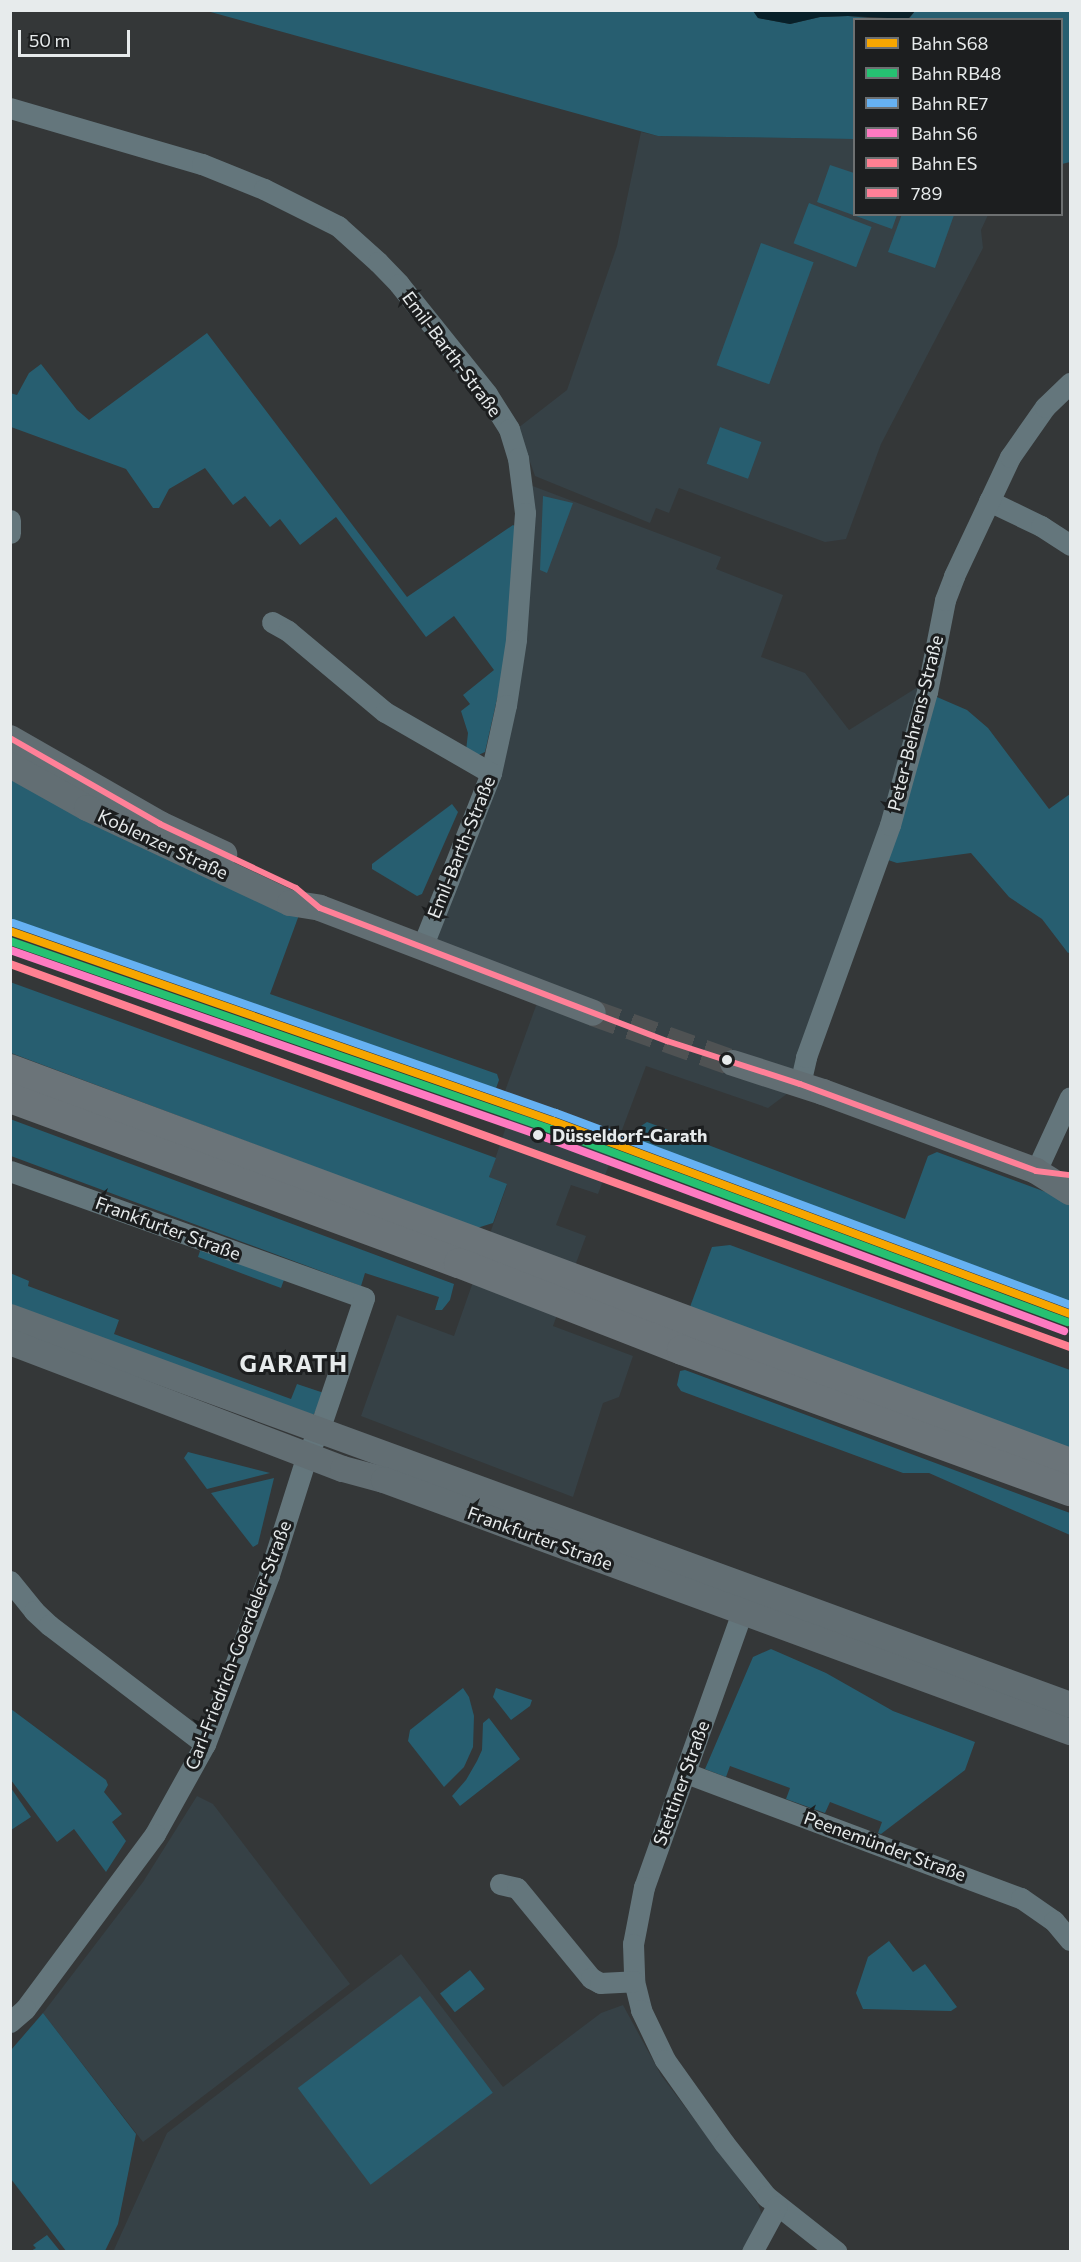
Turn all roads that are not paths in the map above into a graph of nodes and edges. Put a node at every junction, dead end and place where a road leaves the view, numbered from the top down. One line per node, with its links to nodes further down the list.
1 (10, 108): 10 (street, Emil-Barth-Straße)
2 (1071, 384): 3 (street, Peter-Behrens-Straße)
3 (989, 501): 6 (street); 16 (street, Peter-Behrens-Straße)
4 (10, 520): 5 (street)
5 (10, 533)
6 (1071, 545)
7 (272, 622): 10 (street)
8 (10, 738): 11 (main road, Koblenzer Straße)
9 (10, 765): 11 (main road, Koblenzer Straße)
10 (491, 773): 12 (street, Emil-Barth-Straße)
11 (320, 908): 12 (main road, Koblenzer Straße)
12 (422, 946): 13 (main road, Koblenzer Straße)
13 (593, 1013)
14 (733, 1063): 16 (main road)
15 (10, 1069): 23 (highway)
16 (800, 1084): 20 (main road)
17 (1071, 1097): 20 (street)
18 (10, 1098): 23 (highway)
19 (10, 1171): 27 (street, Frankfurter Straße)
20 (1036, 1171): 21 (main road); 22 (main road)
21 (1071, 1175)
22 (1071, 1192)
23 (464, 1252): 25 (highway)
24 (10, 1317): 27 (main road, Frankfurter Straße)
25 (688, 1337): 29 (highway); 30 (highway)
26 (10, 1342): 28 (main road, Frankfurter Straße)
27 (319, 1430): 28 (street, Carl-Friedrich-Goerdeler-Straße); 32 (main road, Frankfurter Straße)
28 (307, 1455): 32 (main road, Frankfurter Straße); 35 (street, Carl-Friedrich-Goerdeler-Straße)
29 (1071, 1463)
30 (1071, 1491)
31 (10, 1581): 35 (street)
32 (746, 1601): 33 (main road, Frankfurter Straße); 34 (main road, Frankfurter Straße); 36 (street, Stettiner Straße)
33 (1071, 1705)
34 (1071, 1731)
35 (205, 1744): 40 (street, Carl-Friedrich-Goerdeler-Straße)
36 (686, 1773): 38 (street, Peenemünder Straße); 39 (street, Stettiner Straße)
37 (500, 1884): 39 (street)
38 (1071, 1940)
39 (634, 1981): 41 (street, Stettiner Straße)
40 (10, 2022)
41 (777, 2206): 42 (street); 43 (street, Stettiner Straße)
42 (752, 2252)
43 (837, 2252)

